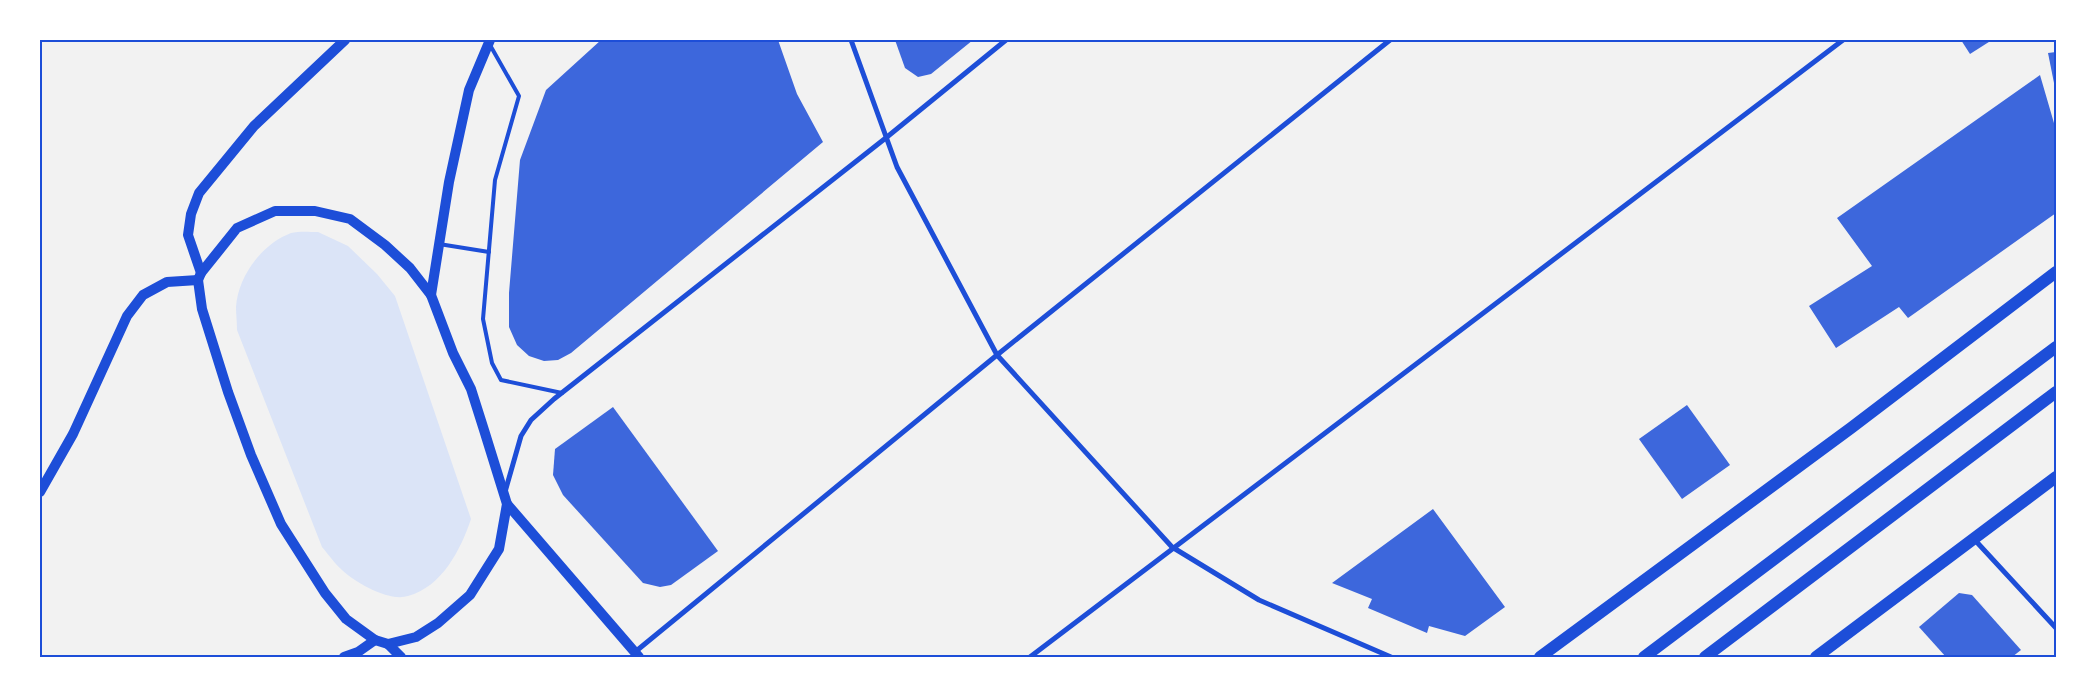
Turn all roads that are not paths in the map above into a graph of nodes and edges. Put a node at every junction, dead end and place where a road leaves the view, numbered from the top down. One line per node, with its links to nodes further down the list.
1 (345, 40): 11 (main road)
2 (851, 40): 7 (street)
3 (1006, 40): 7 (street)
4 (1390, 40): 14 (street)
5 (1843, 40): 22 (street)
6 (489, 42): 8 (main road); 9 (lane)
7 (887, 137): 14 (street); 16 (street)
8 (439, 244): 9 (lane); 12 (main road)
9 (489, 252): 16 (lane)
10 (2056, 272): 31 (main road)
11 (199, 277): 12 (main road); 18 (main road); 24 (main road)
12 (432, 295): 19 (main road)
13 (2056, 347): 32 (main road)
14 (997, 355): 22 (street); 26 (street)
15 (2056, 392): 33 (main road)
16 (562, 393): 19 (street)
17 (2056, 476): 21 (main road)
18 (40, 492)
19 (505, 493): 20 (main road)
20 (507, 504): 25 (main road); 26 (main road)
21 (1972, 538): 23 (street); 34 (main road)
22 (1172, 547): 29 (street); 30 (street)
23 (2056, 628)
24 (375, 640): 25 (main road); 27 (main road)
25 (388, 644): 28 (main road)
26 (637, 654)
27 (344, 657)
28 (401, 657)
29 (1030, 657)
30 (1391, 657)
31 (1540, 657)
32 (1644, 657)
33 (1705, 657)
34 (1816, 657)

